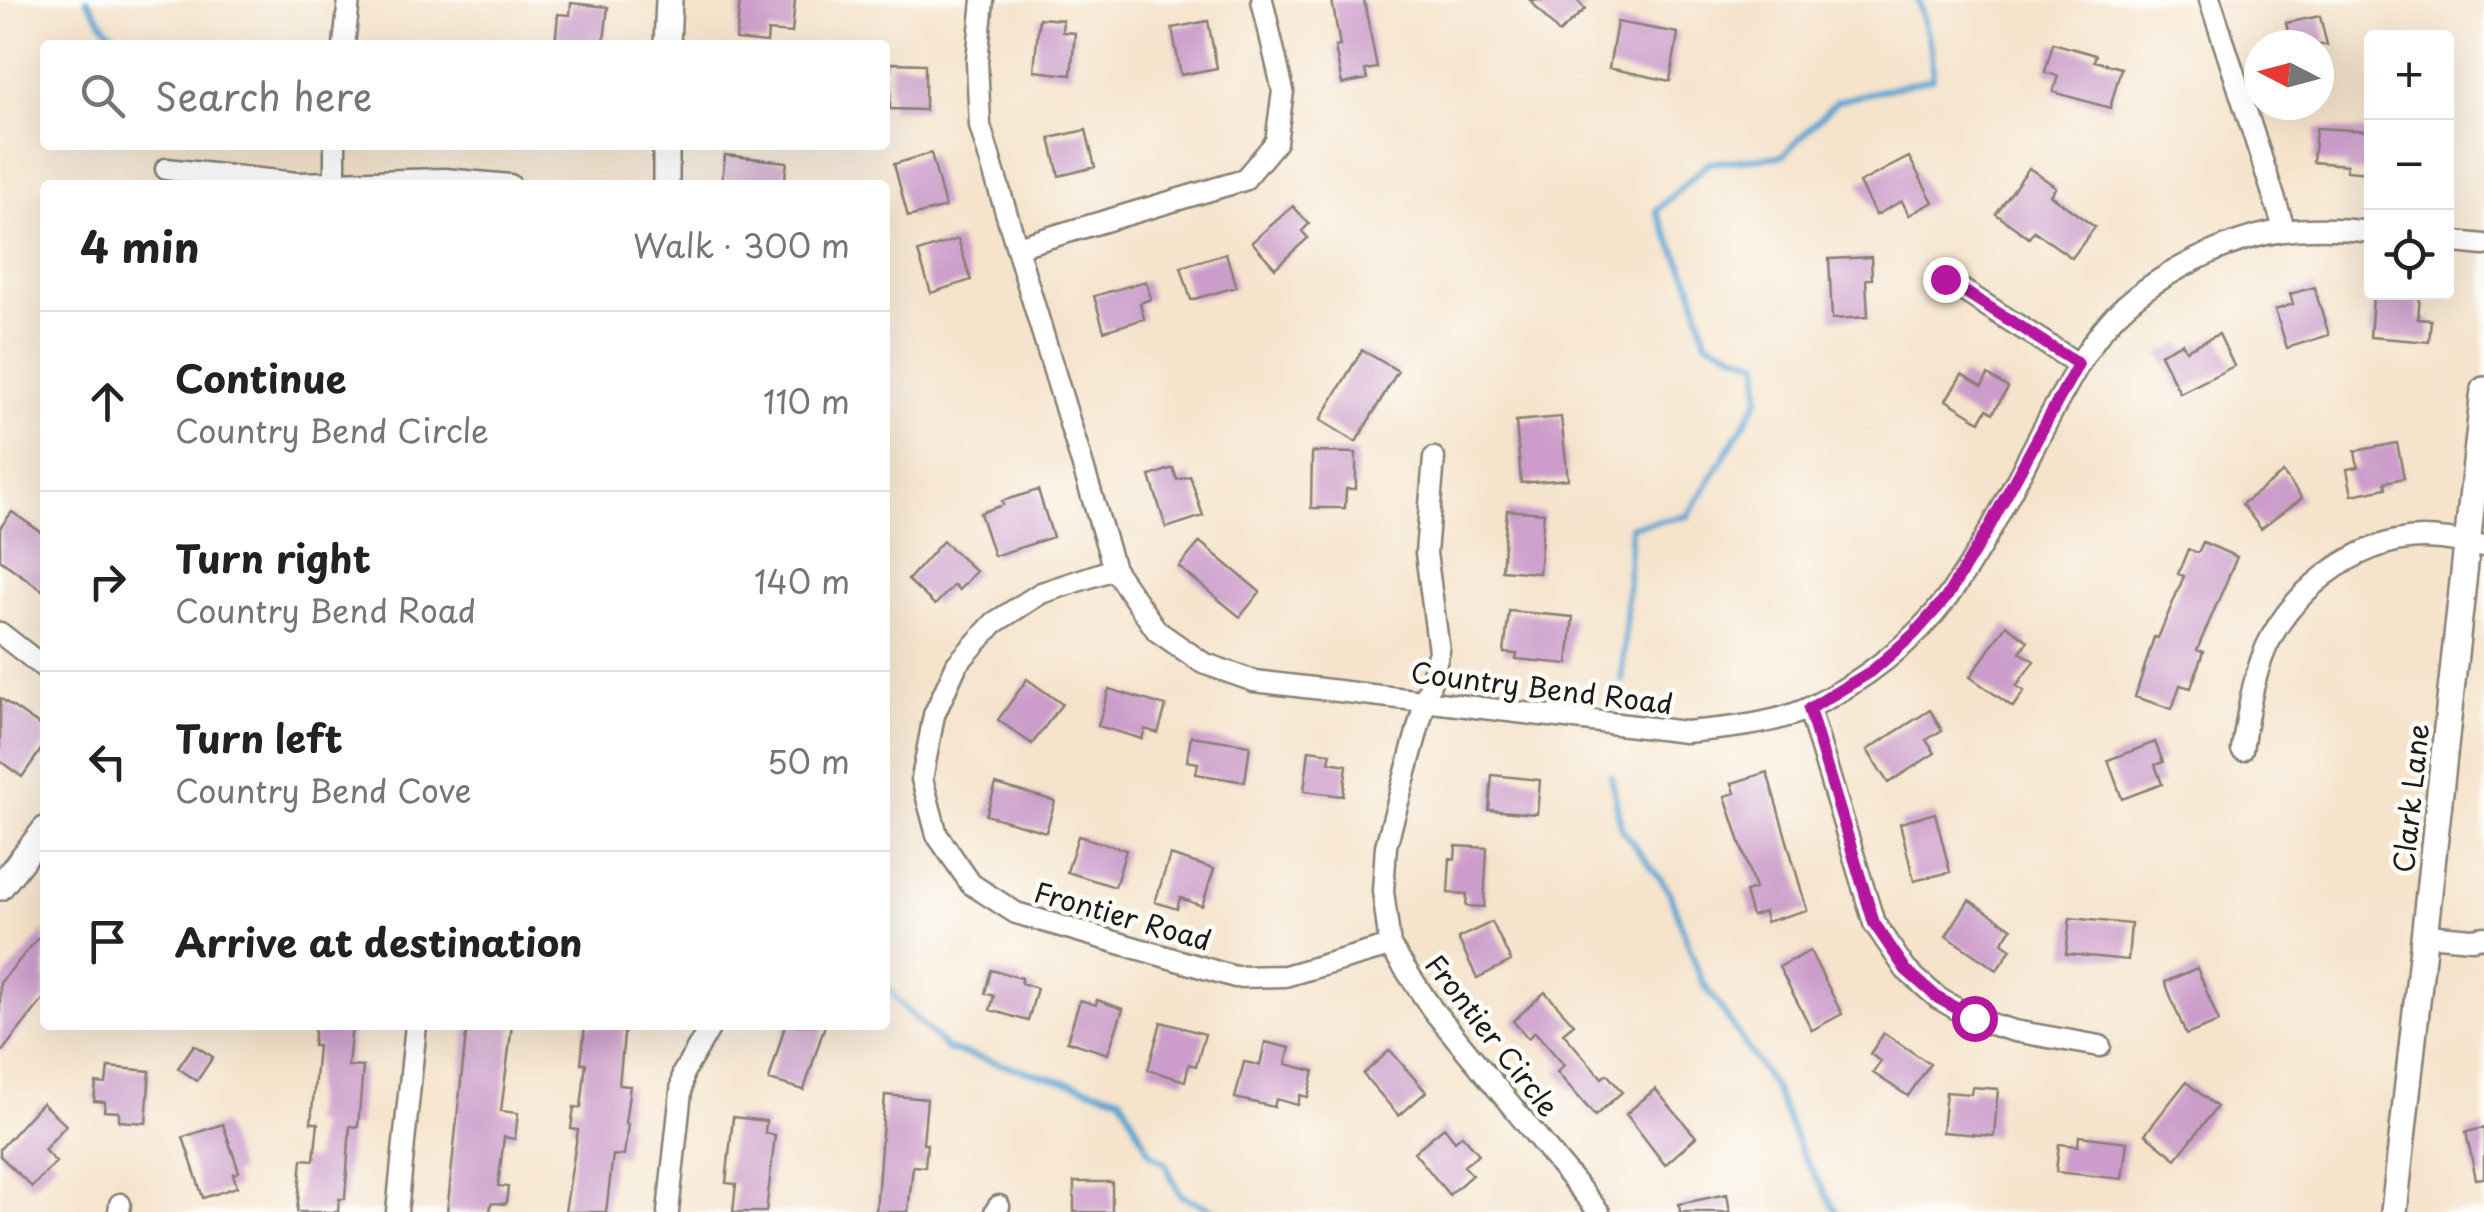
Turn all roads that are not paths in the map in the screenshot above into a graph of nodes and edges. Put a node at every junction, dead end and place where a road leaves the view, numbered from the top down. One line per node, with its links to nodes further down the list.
1 (349, 0): 6 (street)
2 (668, 0): 7 (street)
3 (983, 0): 18 (street, Country Bend Road)
4 (1262, 0): 18 (street)
5 (2210, 0): 14 (street)
6 (345, 40)
7 (667, 40)
8 (335, 150): 12 (street)
9 (666, 150): 13 (street)
10 (166, 169): 11 (street)
11 (269, 180)
12 (335, 180)
13 (666, 180)
14 (2284, 228): 15 (street, Country Bend Road); 20 (street, Country Bend Road)
15 (2364, 232)
16 (2454, 242): 17 (street)
17 (2484, 245)
18 (1017, 247): 24 (street, Country Bend Road)
19 (1945, 279): 20 (street)
20 (2078, 364): 28 (street, Country Bend Road)
21 (2484, 390): 23 (street, Clark Lane)
22 (1434, 458): 27 (street, Frontier Circle)
23 (2476, 544): 29 (street); 32 (street, Clark Lane)
24 (1114, 569): 27 (street, Country Bend Road); 34 (street, Frontier Road)
25 (0, 633): 26 (street)
26 (40, 664)
27 (1428, 701): 28 (street, Country Bend Road); 34 (street, Frontier Circle)
28 (1809, 709): 37 (street)
29 (2242, 750)
30 (40, 836): 31 (street)
31 (0, 887)
32 (2426, 935): 33 (street); 41 (street, Clark Lane)
33 (2484, 937)
34 (1390, 946): 40 (street, Frontier Circle)
35 (416, 1030): 38 (street)
36 (709, 1030): 39 (street)
37 (2100, 1046)
38 (398, 1212)
39 (668, 1212)
40 (1599, 1212)
41 (2394, 1212)

